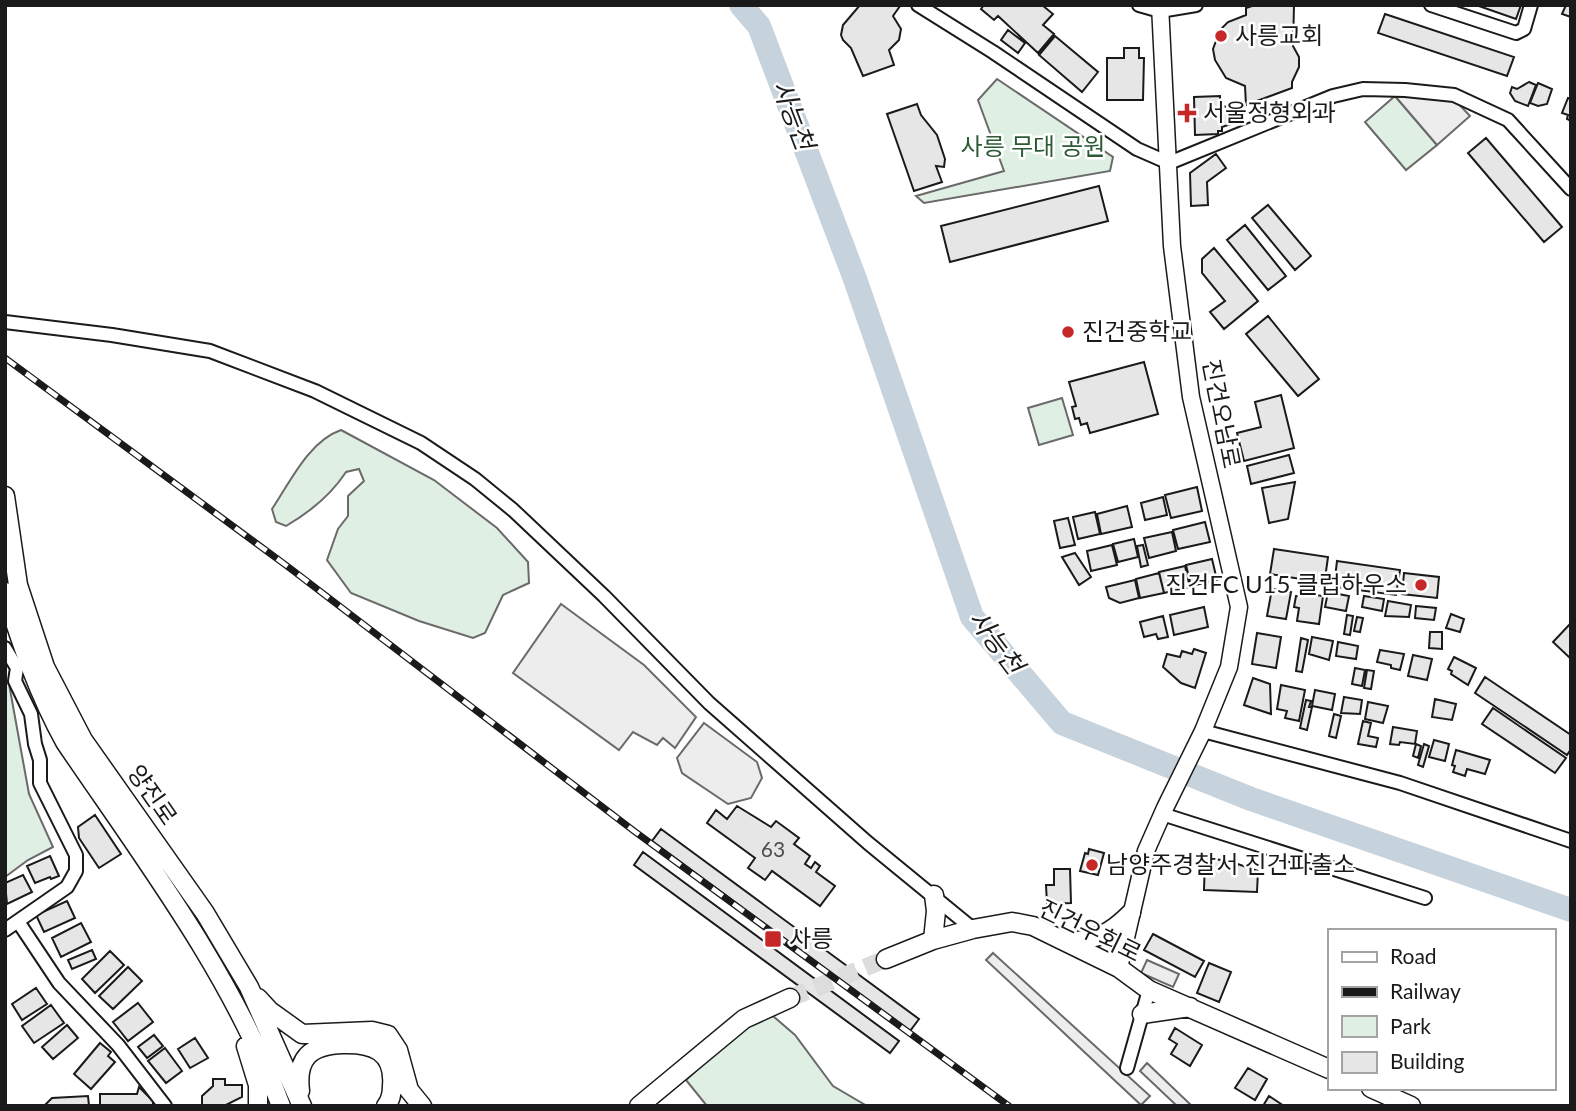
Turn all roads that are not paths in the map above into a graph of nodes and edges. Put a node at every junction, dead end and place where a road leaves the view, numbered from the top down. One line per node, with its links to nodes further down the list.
1 (918, 5): 7 (street)
2 (1139, 5): 6 (street)
3 (1196, 5): 6 (street)
4 (1431, 5): 5 (street)
5 (1531, 5)
6 (1160, 8): 7 (street, 진건오남로)
7 (1170, 163): 8 (street); 14 (street, 진건오남로)
8 (1571, 189)
9 (5, 322): 17 (street)
10 (5, 496): 27 (main road, 양진로)
11 (5, 592): 12 (main road, 양진로)
12 (11, 628): 32 (main road, 양진로)
13 (5, 648): 20 (street)
14 (1200, 736): 15 (street, 진건오남로); 16 (street)
15 (1164, 811): 18 (street); 19 (street, 진건오남로)
16 (1571, 841)
17 (934, 895): 21 (street); 23 (main road)
18 (1425, 898)
19 (1131, 913): 24 (main road); 26 (street, 진건오남로)
20 (19, 923): 22 (street); 37 (street)
21 (973, 929): 23 (main road, 진건우회로); 24 (main road, 진건우회로)
22 (5, 930)
23 (933, 940): 25 (main road, 진건우회로)
24 (1068, 942): 26 (main road, 진건우회로)
25 (886, 959)
26 (1119, 968): 28 (main road, 진건우회로)
27 (249, 987): 36 (main road, 양진로); 41 (main road)
28 (1149, 990): 30 (main road, 진건우회로); 31 (street, 진건우회로)
29 (790, 998): 42 (main road)
30 (1190, 1007): 31 (main road); 34 (main road, 진건우회로)
31 (1142, 1014): 33 (street, 진건우회로)
32 (242, 1018): 38 (main road); 39 (main road, 양진로)
33 (1127, 1068)
34 (1328, 1069)
35 (1375, 1090): 43 (main road)
36 (301, 1104): 40 (main road)
37 (165, 1106)
38 (258, 1106)
39 (281, 1106)
40 (386, 1106)
41 (422, 1106)
42 (639, 1106)
43 (1411, 1106)

